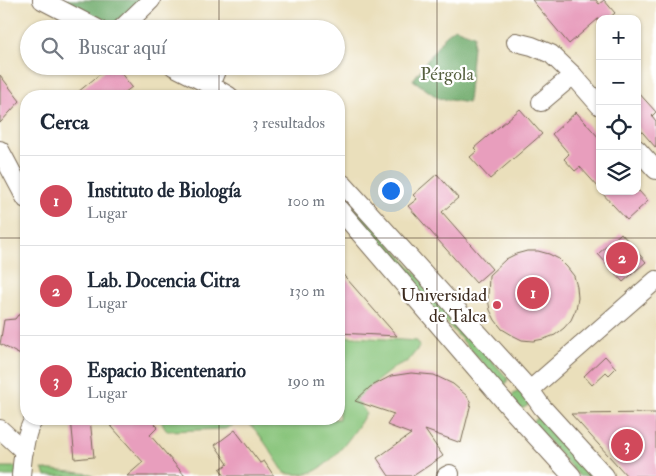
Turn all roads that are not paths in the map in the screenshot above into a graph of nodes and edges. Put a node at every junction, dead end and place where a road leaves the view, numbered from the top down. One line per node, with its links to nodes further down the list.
1 (42, 0): 3 (lane)
2 (151, 0): 4 (lane)
3 (81, 20)
4 (130, 20)
5 (516, 42): 8 (lane)
6 (191, 75): 9 (lane)
7 (214, 75): 9 (lane)
8 (573, 75): 11 (lane); 12 (lane)
9 (210, 85): 10 (lane)
10 (219, 90)
11 (541, 102)
12 (599, 105)
13 (0, 150): 16 (lane)
14 (638, 150): 15 (lane)
15 (656, 170)
16 (20, 188)
17 (345, 188): 20 (lane)
18 (345, 216): 21 (lane)
19 (656, 280): 20 (lane)
20 (530, 390): 21 (lane); 27 (lane)
21 (510, 408): 26 (lane)
22 (30, 425): 24 (lane)
23 (0, 429): 24 (lane)
24 (22, 463): 25 (lane)
25 (35, 476)
26 (572, 476)
27 (605, 476)

